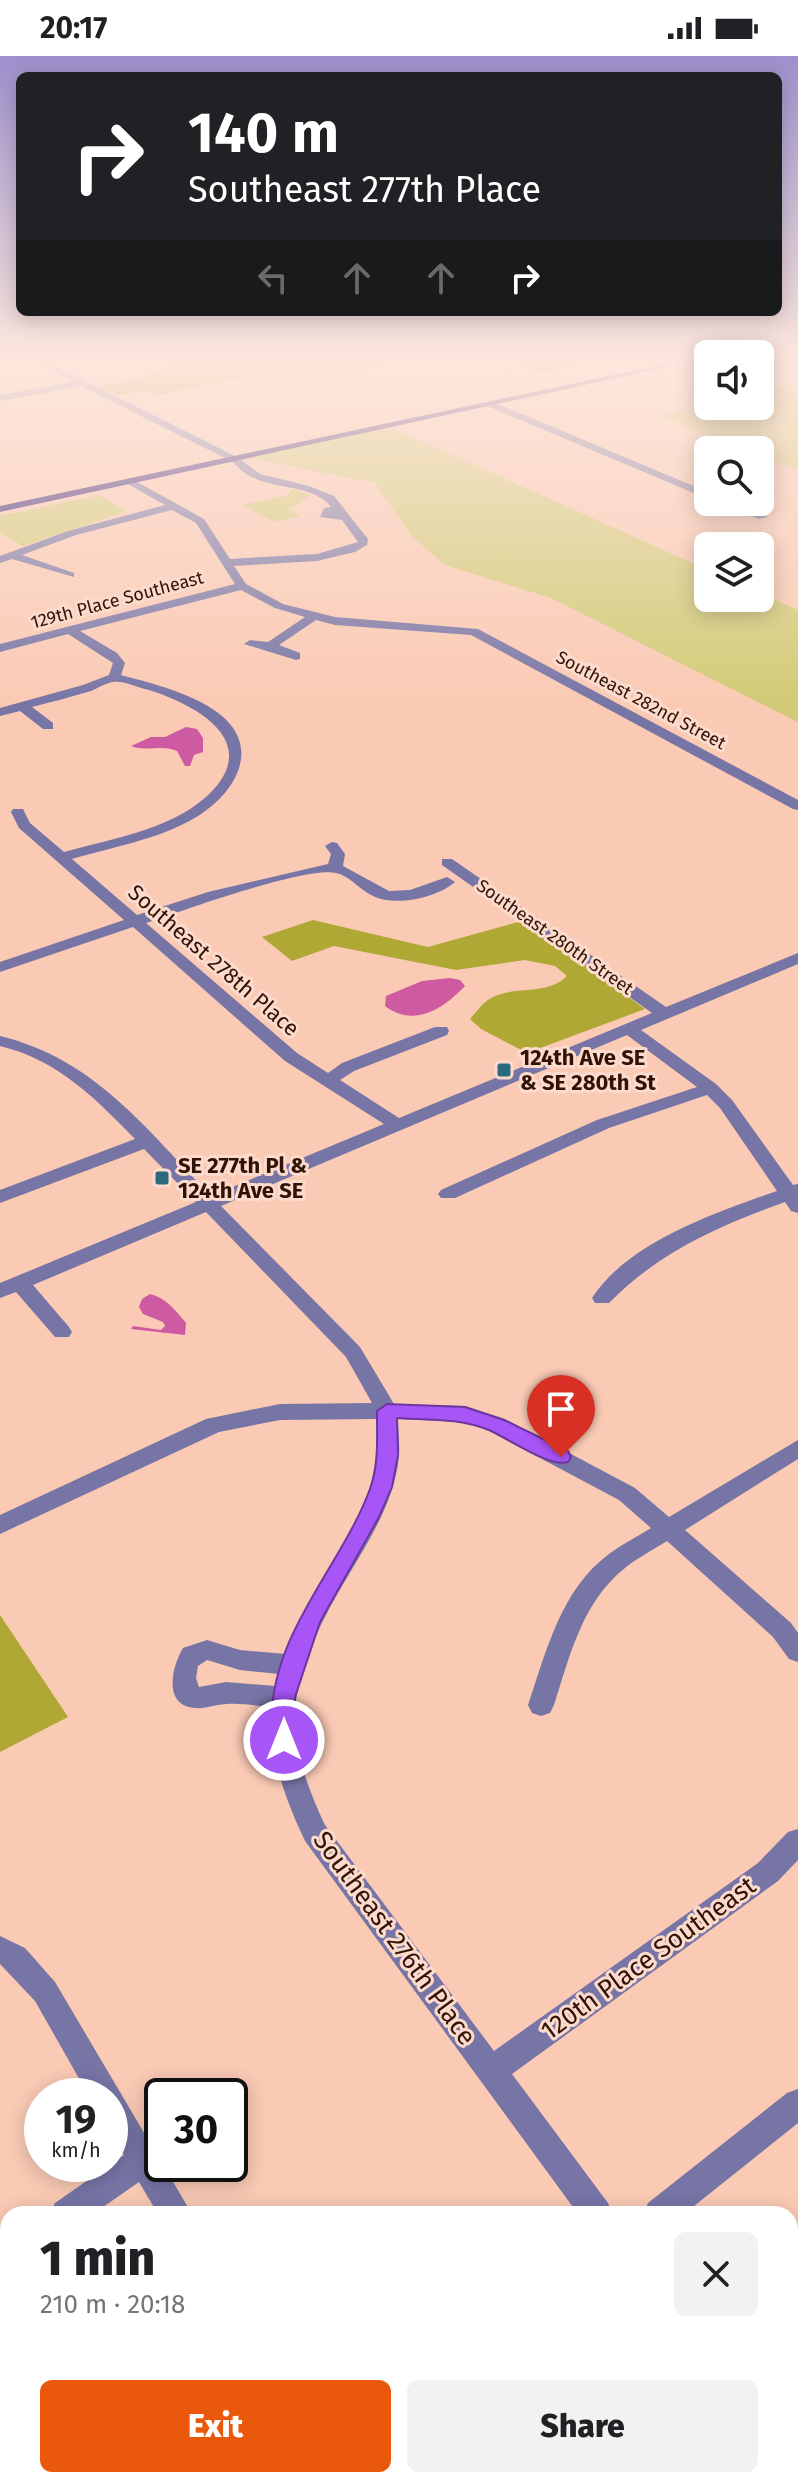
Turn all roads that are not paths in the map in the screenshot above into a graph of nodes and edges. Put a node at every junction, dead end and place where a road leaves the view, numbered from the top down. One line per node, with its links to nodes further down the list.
1 (156, 475): 4 (main road)
2 (259, 475): 10 (street)
3 (659, 475): 5 (street)
4 (130, 481): 6 (street); 7 (main road)
5 (694, 490)
6 (174, 506): 8 (street); 10 (street)
7 (0, 509)
8 (13, 556): 9 (street); 11 (street)
9 (0, 560)
10 (225, 563): 12 (street)
11 (70, 575)
12 (242, 586): 13 (street, Southeast 282nd Street); 14 (street, 129th Place Southeast)
13 (312, 617): 16 (street); 23 (street, Southeast 282nd Street)
14 (70, 630): 17 (street, 129th Place Southeast); 19 (street)
15 (250, 644): 16 (street)
16 (270, 646): 18 (street)
17 (0, 648)
18 (296, 656)
19 (114, 677): 20 (street); 26 (street)
20 (22, 706): 21 (street); 22 (street)
21 (0, 712)
22 (48, 726)
23 (798, 806)
24 (18, 812): 26 (street, Southeast 278th Place)
25 (332, 846): 28 (street)
26 (61, 857): 30 (street, Southeast 278th Place)
27 (447, 862): 33 (street, Southeast 280th Street)
28 (335, 868): 29 (street); 30 (street)
29 (447, 882)
30 (134, 920): 32 (street); 37 (street, Southeast 278th Place)
31 (798, 958): 33 (street)
32 (1, 965)
33 (663, 1013): 34 (street)
34 (628, 1028): 38 (street, Southeast 280th Street); 39 (street)
35 (441, 1031): 37 (street)
36 (0, 1041): 40 (street)
37 (329, 1080): 39 (street, Southeast 278th Place)
38 (710, 1088): 41 (street); 43 (street, Southeast 280th Street)
39 (396, 1124): 44 (street)
40 (147, 1141): 42 (street); 44 (street)
41 (448, 1194)
42 (0, 1197)
43 (794, 1197): 47 (street)
44 (208, 1203): 45 (street); 49 (street)
45 (20, 1283): 46 (street); 48 (street)
46 (0, 1291)
47 (602, 1298)
48 (62, 1332)
49 (387, 1411): 51 (street); 52 (street); 54 (street, Southeast 276th Place)
50 (798, 1448): 52 (street)
51 (0, 1525)
52 (670, 1528): 53 (street); 56 (street)
53 (798, 1652)
54 (294, 1665): 55 (street, Southeast 276th Place); 55 (street)
55 (284, 1697): 59 (street, Southeast 276th Place)
56 (541, 1705)
57 (798, 1841): 59 (street, 120th Place Southeast)
58 (0, 1949): 60 (street)
59 (492, 2070): 67 (street, Southeast 276th Place)
60 (95, 2078)
61 (796, 2109): 68 (street)
62 (128, 2133): 63 (street)
63 (144, 2160): 65 (street)
64 (157, 2182): 66 (street)
65 (78, 2206)
66 (171, 2206)
67 (591, 2206)
68 (669, 2206)

